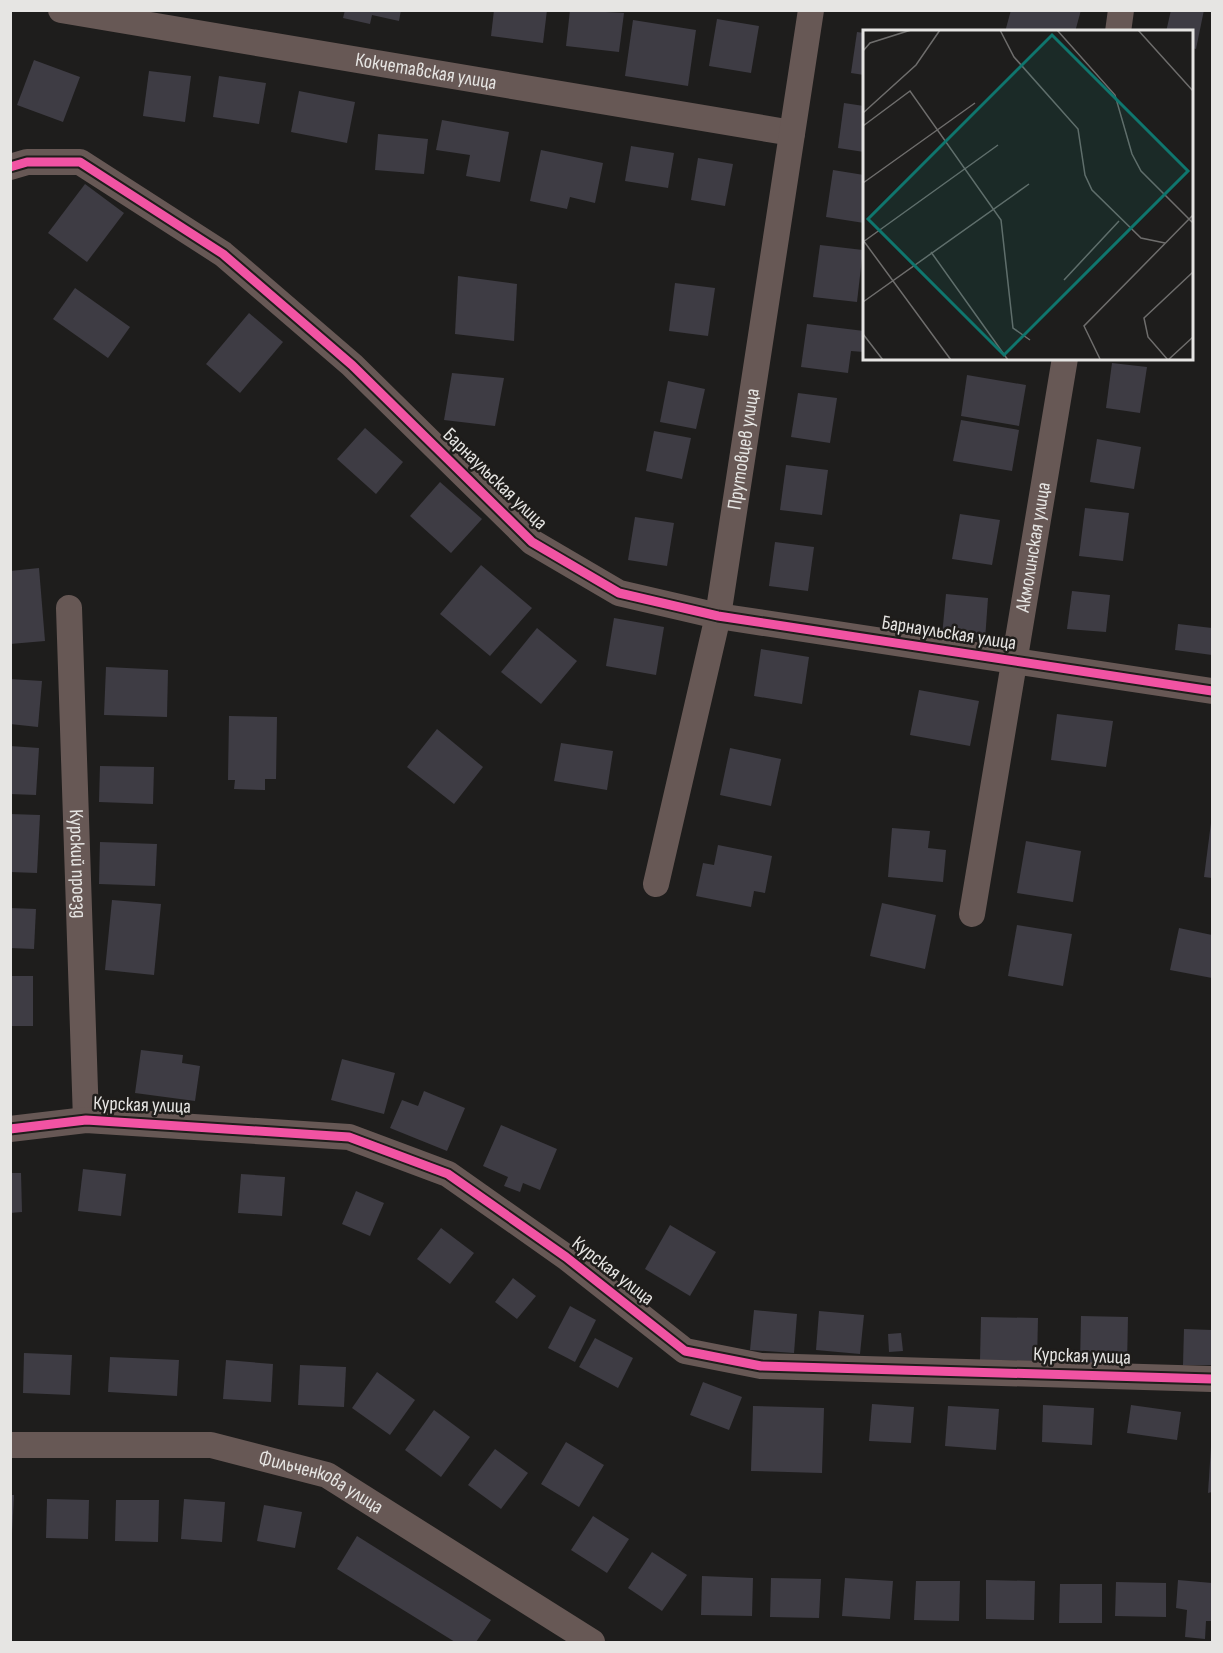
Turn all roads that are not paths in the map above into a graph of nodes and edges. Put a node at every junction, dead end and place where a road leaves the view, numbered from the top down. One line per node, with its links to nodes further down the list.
1 (61, 10): 5 (street, Кокчетавская улица)
2 (811, 10): 5 (street, Прутовцев улица)
3 (1121, 10): 4 (street)
4 (1118, 30)
5 (792, 133): 9 (street, Прутовцев улица)
6 (10, 167): 9 (street, Барнаульская улица)
7 (1065, 360): 10 (street, Акмолинская улица)
8 (69, 608): 14 (street, Курский проезд)
9 (718, 616): 10 (street, Барнаульская улица); 12 (street, Прутовцев улица)
10 (1016, 661): 11 (street, Барнаульская улица); 13 (street, Акмолинская улица)
11 (1212, 691)
12 (656, 884)
13 (972, 914)
14 (87, 1120): 15 (street, Курская улица); 16 (street, Курская улица)
15 (10, 1129)
16 (1212, 1379)
17 (10, 1445): 18 (street, Фильченкова улица)
18 (592, 1642)

